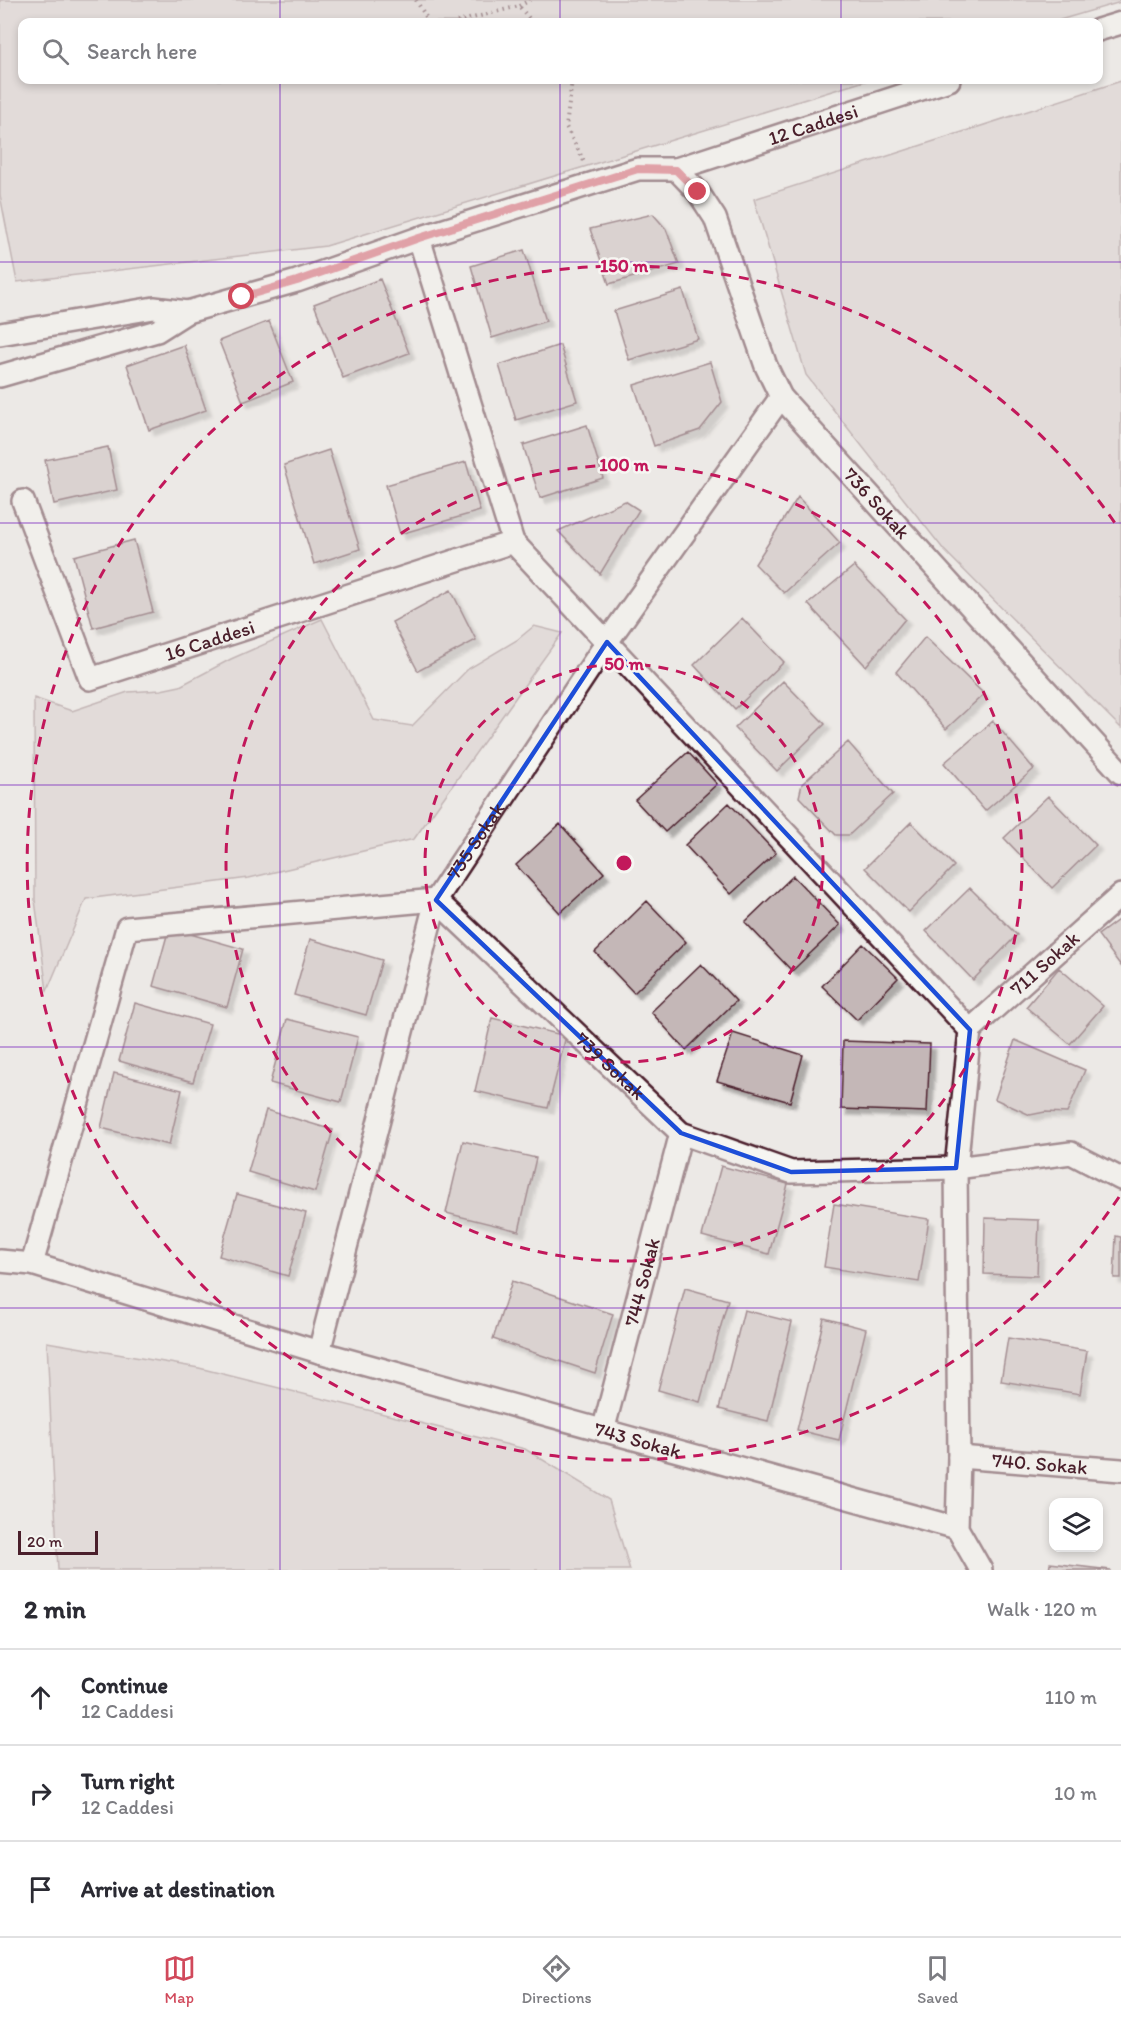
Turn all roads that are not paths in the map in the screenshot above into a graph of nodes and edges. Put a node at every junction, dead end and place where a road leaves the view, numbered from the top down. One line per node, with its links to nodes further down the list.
1 (1121, 23): 2 (street)
2 (1103, 28)
3 (937, 84): 4 (street, 12 Caddesi)
4 (676, 170): 5 (street, 12 Caddesi); 9 (street, 736 Sokak)
5 (419, 238): 6 (street, 12 Caddesi); 11 (street)
6 (187, 312): 7 (street); 8 (street)
7 (0, 334)
8 (0, 376)
9 (781, 397): 12 (street, 735 Sokak); 13 (street, 736 Sokak)
10 (23, 501): 11 (street, 16 Caddesi)
11 (513, 542): 12 (street)
12 (607, 642): 15 (street, 735 Sokak); 16 (street)
13 (1121, 773)
14 (1121, 896): 16 (street, 711 Sokak)
15 (436, 900): 17 (street, 739 Sokak); 21 (street); 22 (street, 735 Sokak)
16 (970, 1030): 18 (street)
17 (681, 1133): 18 (street, 739 Sokak); 23 (street, 744 Sokak)
18 (956, 1168): 19 (street, 739 Sokak); 24 (street)
19 (1121, 1179)
20 (0, 1261): 21 (street, 743 Sokak)
21 (32, 1264): 22 (street, 743 Sokak)
22 (319, 1352): 23 (street, 743 Sokak)
23 (603, 1431): 26 (street, 743 Sokak)
24 (959, 1457): 25 (street, 740. Sokak); 26 (street)
25 (1121, 1470)
26 (957, 1528): 27 (street)
27 (981, 1570)

